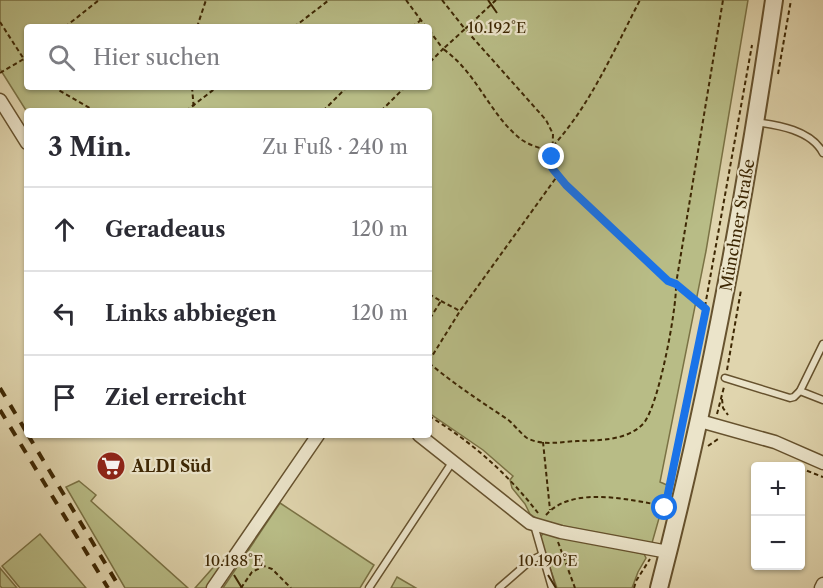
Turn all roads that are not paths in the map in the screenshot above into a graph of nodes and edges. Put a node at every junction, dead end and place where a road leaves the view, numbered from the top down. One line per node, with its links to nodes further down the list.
1 (774, 0): 3 (street, Münchner Straße)
2 (0, 100): 4 (street)
3 (754, 122): 5 (lane); 11 (street, Münchner Straße)
4 (24, 137)
5 (823, 153)
6 (823, 344): 7 (lane)
7 (821, 352): 9 (lane)
8 (725, 378): 9 (lane)
9 (800, 391): 10 (lane)
10 (823, 400)
11 (700, 421): 15 (street); 17 (street, Münchner Straße)
12 (316, 438): 20 (street)
13 (423, 438): 14 (street)
14 (453, 460): 16 (street); 21 (lane)
15 (823, 463)
16 (534, 524): 17 (street); 18 (lane)
17 (661, 550): 24 (street, Münchner Straße)
18 (542, 555): 22 (lane); 23 (lane)
19 (823, 584): 25 (street)
20 (213, 588)
21 (369, 588)
22 (499, 588)
23 (552, 588)
24 (659, 588)
25 (821, 588)

